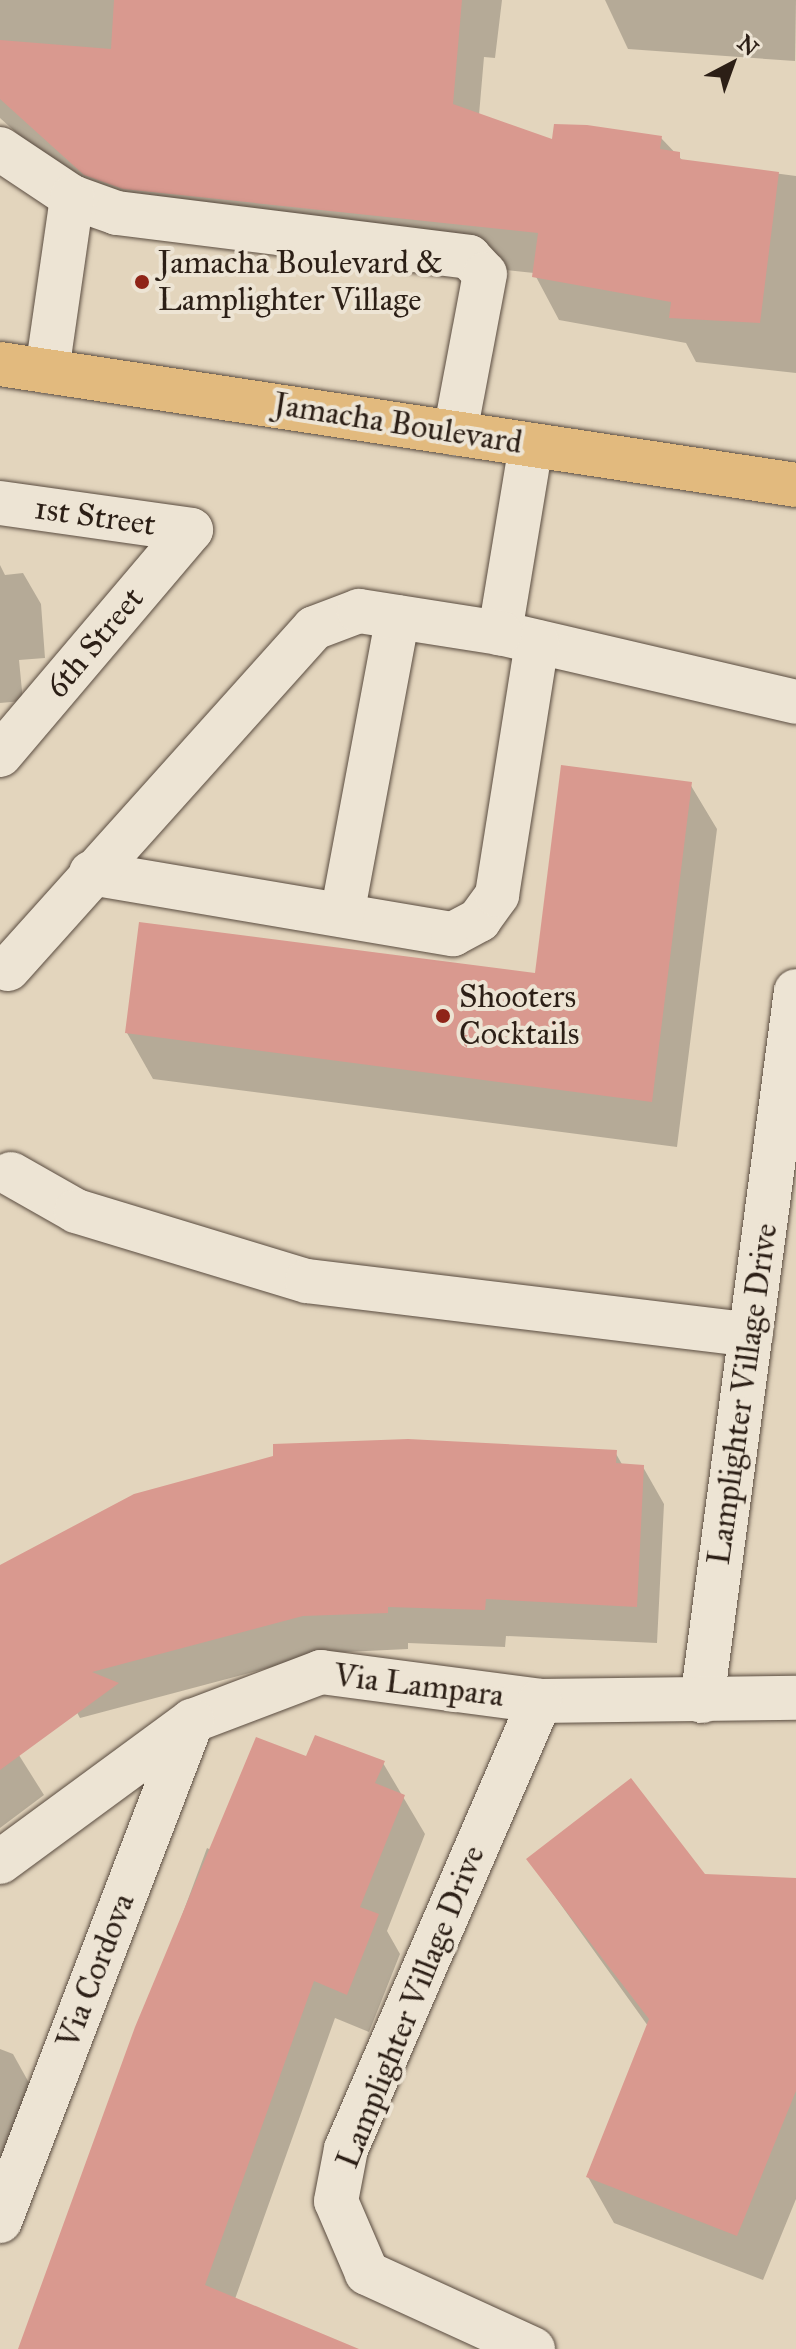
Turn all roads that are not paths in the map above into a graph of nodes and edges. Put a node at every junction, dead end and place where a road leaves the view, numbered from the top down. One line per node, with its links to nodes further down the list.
1 (0, 149): 2 (street)
2 (72, 197): 4 (street); 5 (street)
3 (0, 364): 4 (main road, Jamacha Boulevard)
4 (47, 371): 5 (main road, Jamacha Boulevard)
5 (455, 433): 6 (main road, Jamacha Boulevard)
6 (531, 445): 7 (main road, Jamacha Boulevard); 11 (street)
7 (796, 485)
8 (0, 503): 9 (street, 1st Street)
9 (191, 530): 13 (street, 6th Street)
10 (398, 617): 11 (street); 14 (street); 15 (street)
11 (518, 638): 12 (street); 15 (street)
12 (796, 702)
13 (0, 755)
14 (91, 873): 15 (street); 16 (street)
15 (342, 915)
16 (8, 969)
17 (796, 991): 18 (street, Lamplighter Village Drive)
18 (793, 1041): 20 (street, Lamplighter Village Drive)
19 (11, 1174): 20 (street)
20 (751, 1335): 23 (street, Lamplighter Village Drive)
21 (796, 1698): 23 (street, Via Lampara)
22 (540, 1701): 23 (street, Via Lampara); 24 (street, Via Lampara); 27 (street, Lamplighter Village Drive)
23 (702, 1701)
24 (192, 1721): 25 (street, Via Lampara); 26 (street, Via Cordova)
25 (0, 1862)
26 (0, 2221)
27 (505, 2344)

